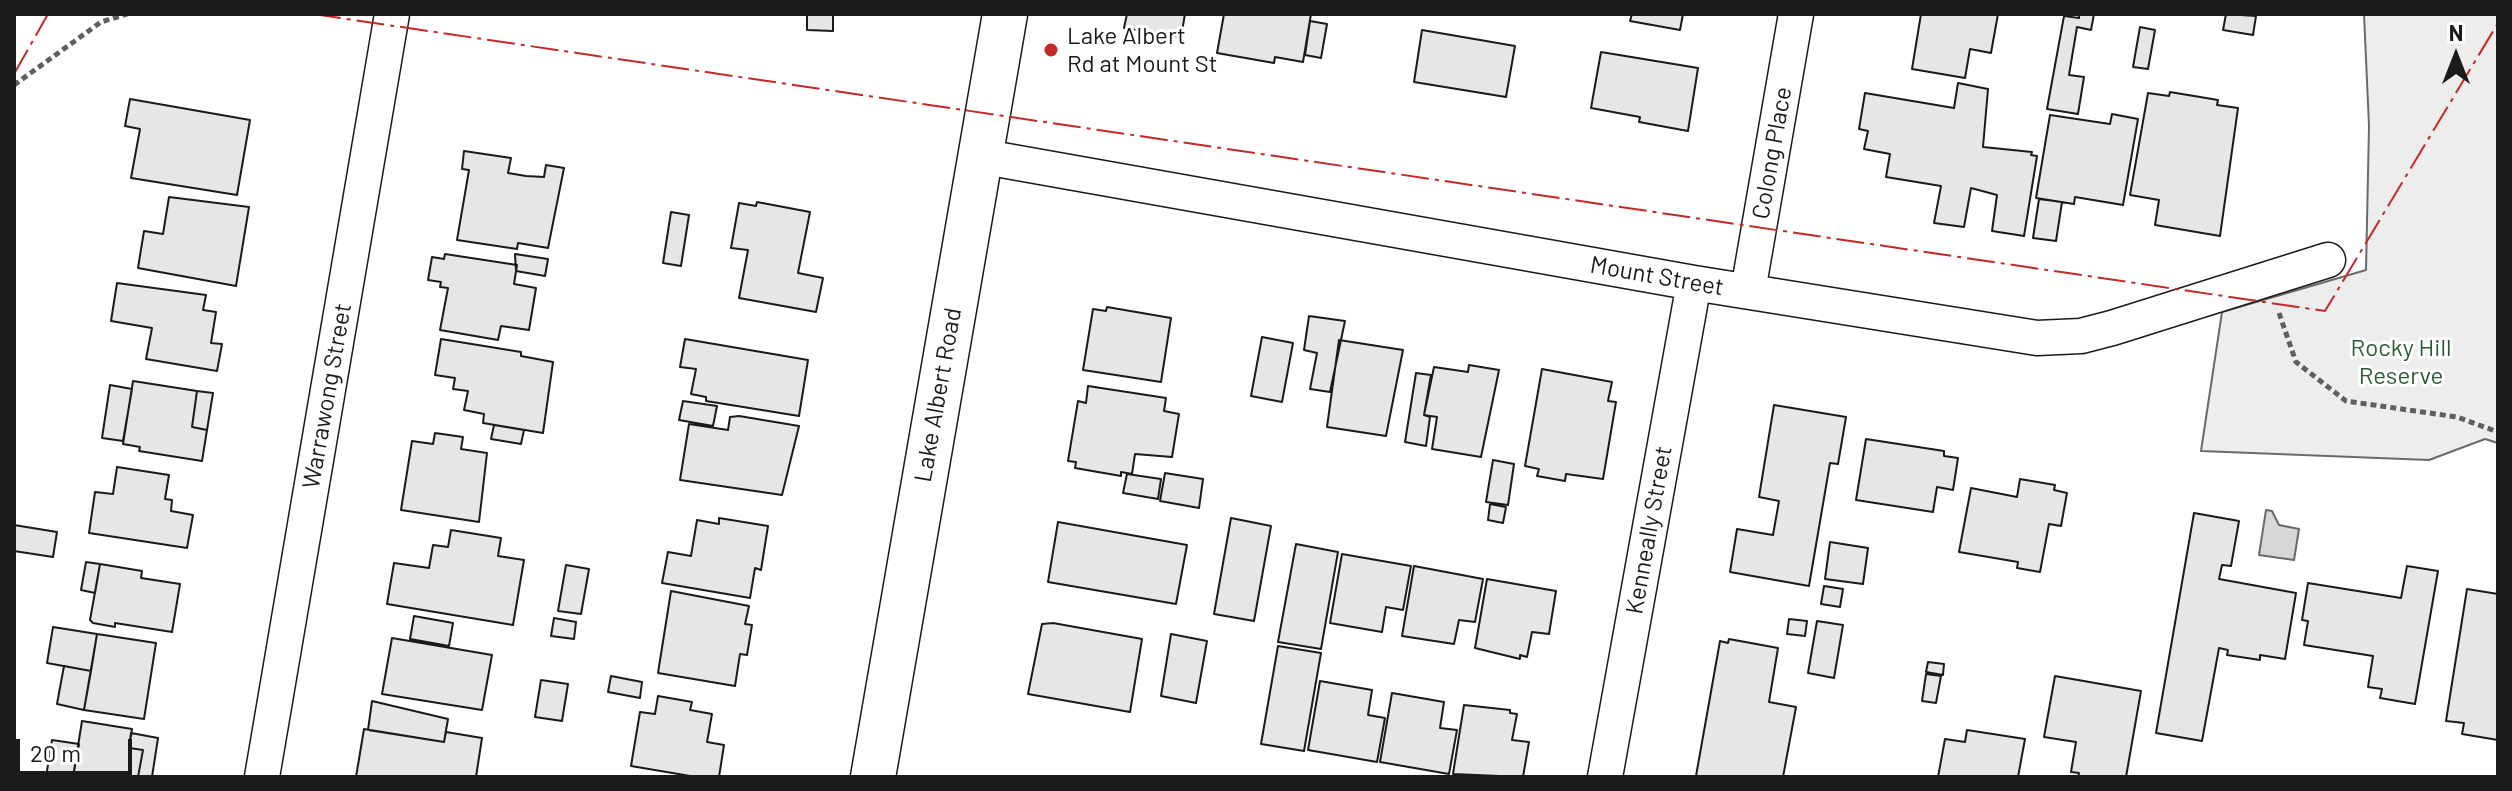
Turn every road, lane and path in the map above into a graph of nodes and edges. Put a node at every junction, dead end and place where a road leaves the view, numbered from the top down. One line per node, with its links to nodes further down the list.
1 (127, 14): 5 (path)
2 (392, 14): 12 (street, Warrawong Street)
3 (1005, 14): 6 (main road, Lake Albert Road)
4 (1796, 14): 10 (street, Colong Place)
5 (14, 85)
6 (979, 156): 9 (street, Mount Street); 13 (main road, Lake Albert Road)
7 (2328, 260): 8 (street, Mount Street)
8 (2270, 277): 10 (street, Mount Street); 11 (path)
9 (1694, 283): 10 (street, Mount Street); 14 (street, Kenneally Street)
10 (1748, 291)
11 (2498, 432)
12 (262, 777)
13 (873, 777)
14 (1605, 777)

